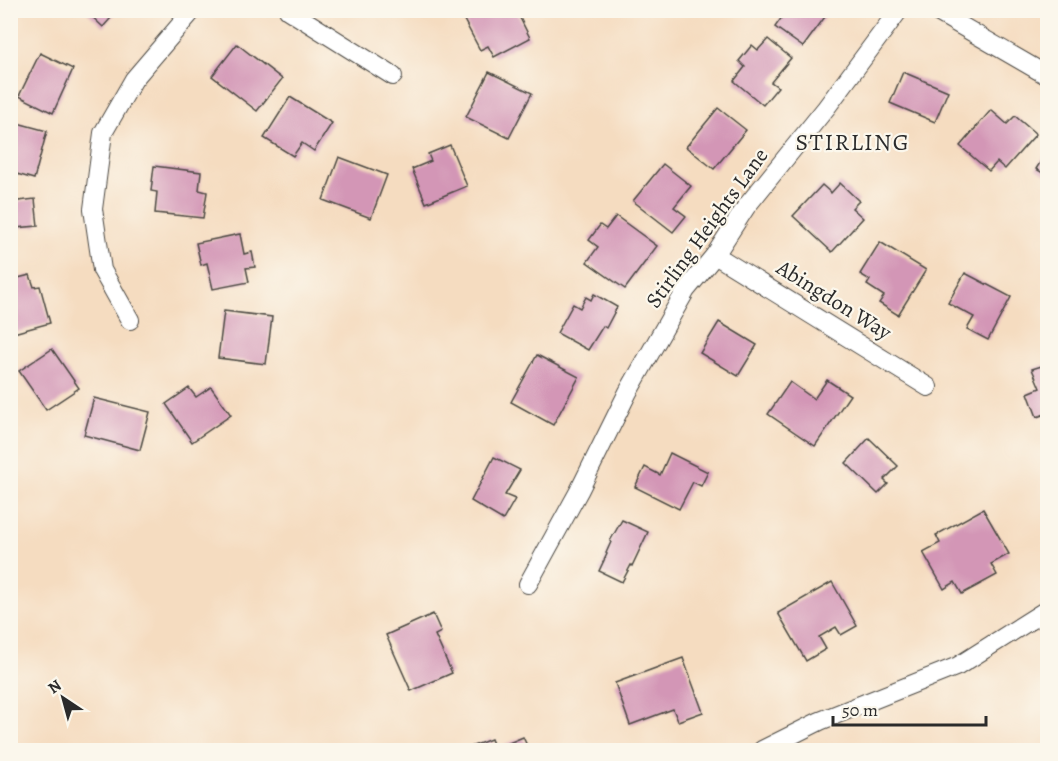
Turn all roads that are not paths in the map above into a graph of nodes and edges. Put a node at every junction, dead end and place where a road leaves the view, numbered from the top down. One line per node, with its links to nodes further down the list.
1 (193, 10): 8 (street)
2 (288, 10): 5 (street)
3 (899, 10): 7 (street, Stirling Heights Lane)
4 (934, 10): 6 (street)
5 (393, 76)
6 (1047, 76)
7 (715, 255): 9 (street, Abingdon Way); 10 (street, Stirling Heights Lane)
8 (130, 320)
9 (928, 387)
10 (528, 584)
11 (1047, 609): 12 (street)
12 (762, 750)

